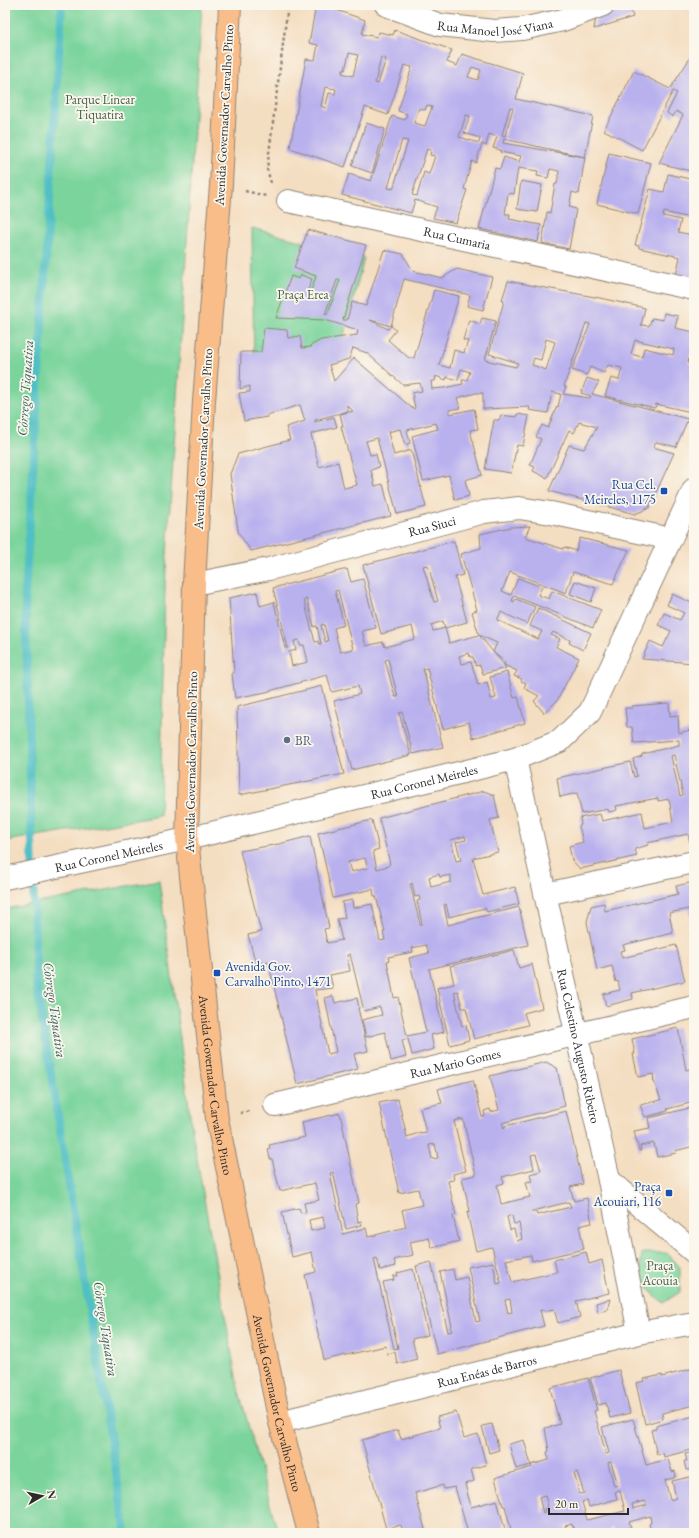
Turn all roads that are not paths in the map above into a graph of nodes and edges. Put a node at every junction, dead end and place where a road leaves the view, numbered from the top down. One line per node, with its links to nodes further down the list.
1 (230, 5): 8 (main road, Avenida Governador Carvalho Pinto)
2 (386, 5): 3 (street, Rua Manoel José Viana)
3 (603, 5)
4 (288, 201): 5 (street, Rua Cumaria)
5 (694, 289)
6 (694, 489): 7 (street, Rua Coronel Meireles)
7 (671, 539): 8 (street, Rua Siuci); 9 (street, Rua Coronel Meireles)
8 (194, 584): 10 (main road, Avenida Governador Carvalho Pinto)
9 (515, 759): 10 (street, Rua Coronel Meireles); 13 (street, Rua Celestino Augusto Ribeiro)
10 (187, 840): 12 (street, Rua Coronel Meireles); 21 (main road, Avenida Governador Carvalho Pinto)
11 (694, 862): 13 (street)
12 (5, 878)
13 (546, 894): 15 (street, Rua Celestino Augusto Ribeiro)
14 (694, 1006): 15 (street, Rua Mario Gomes)
15 (577, 1034): 16 (street, Rua Mario Gomes); 17 (street, Rua Celestino Augusto Ribeiro)
16 (275, 1105)
17 (610, 1180): 18 (street); 20 (street, Rua Celestino Augusto Ribeiro)
18 (694, 1252)
19 (694, 1323): 20 (street, Rua Enéas de Barros)
20 (639, 1333): 21 (street, Rua Enéas de Barros)
21 (280, 1422): 22 (main road, Avenida Governador Carvalho Pinto)
22 (309, 1533)

